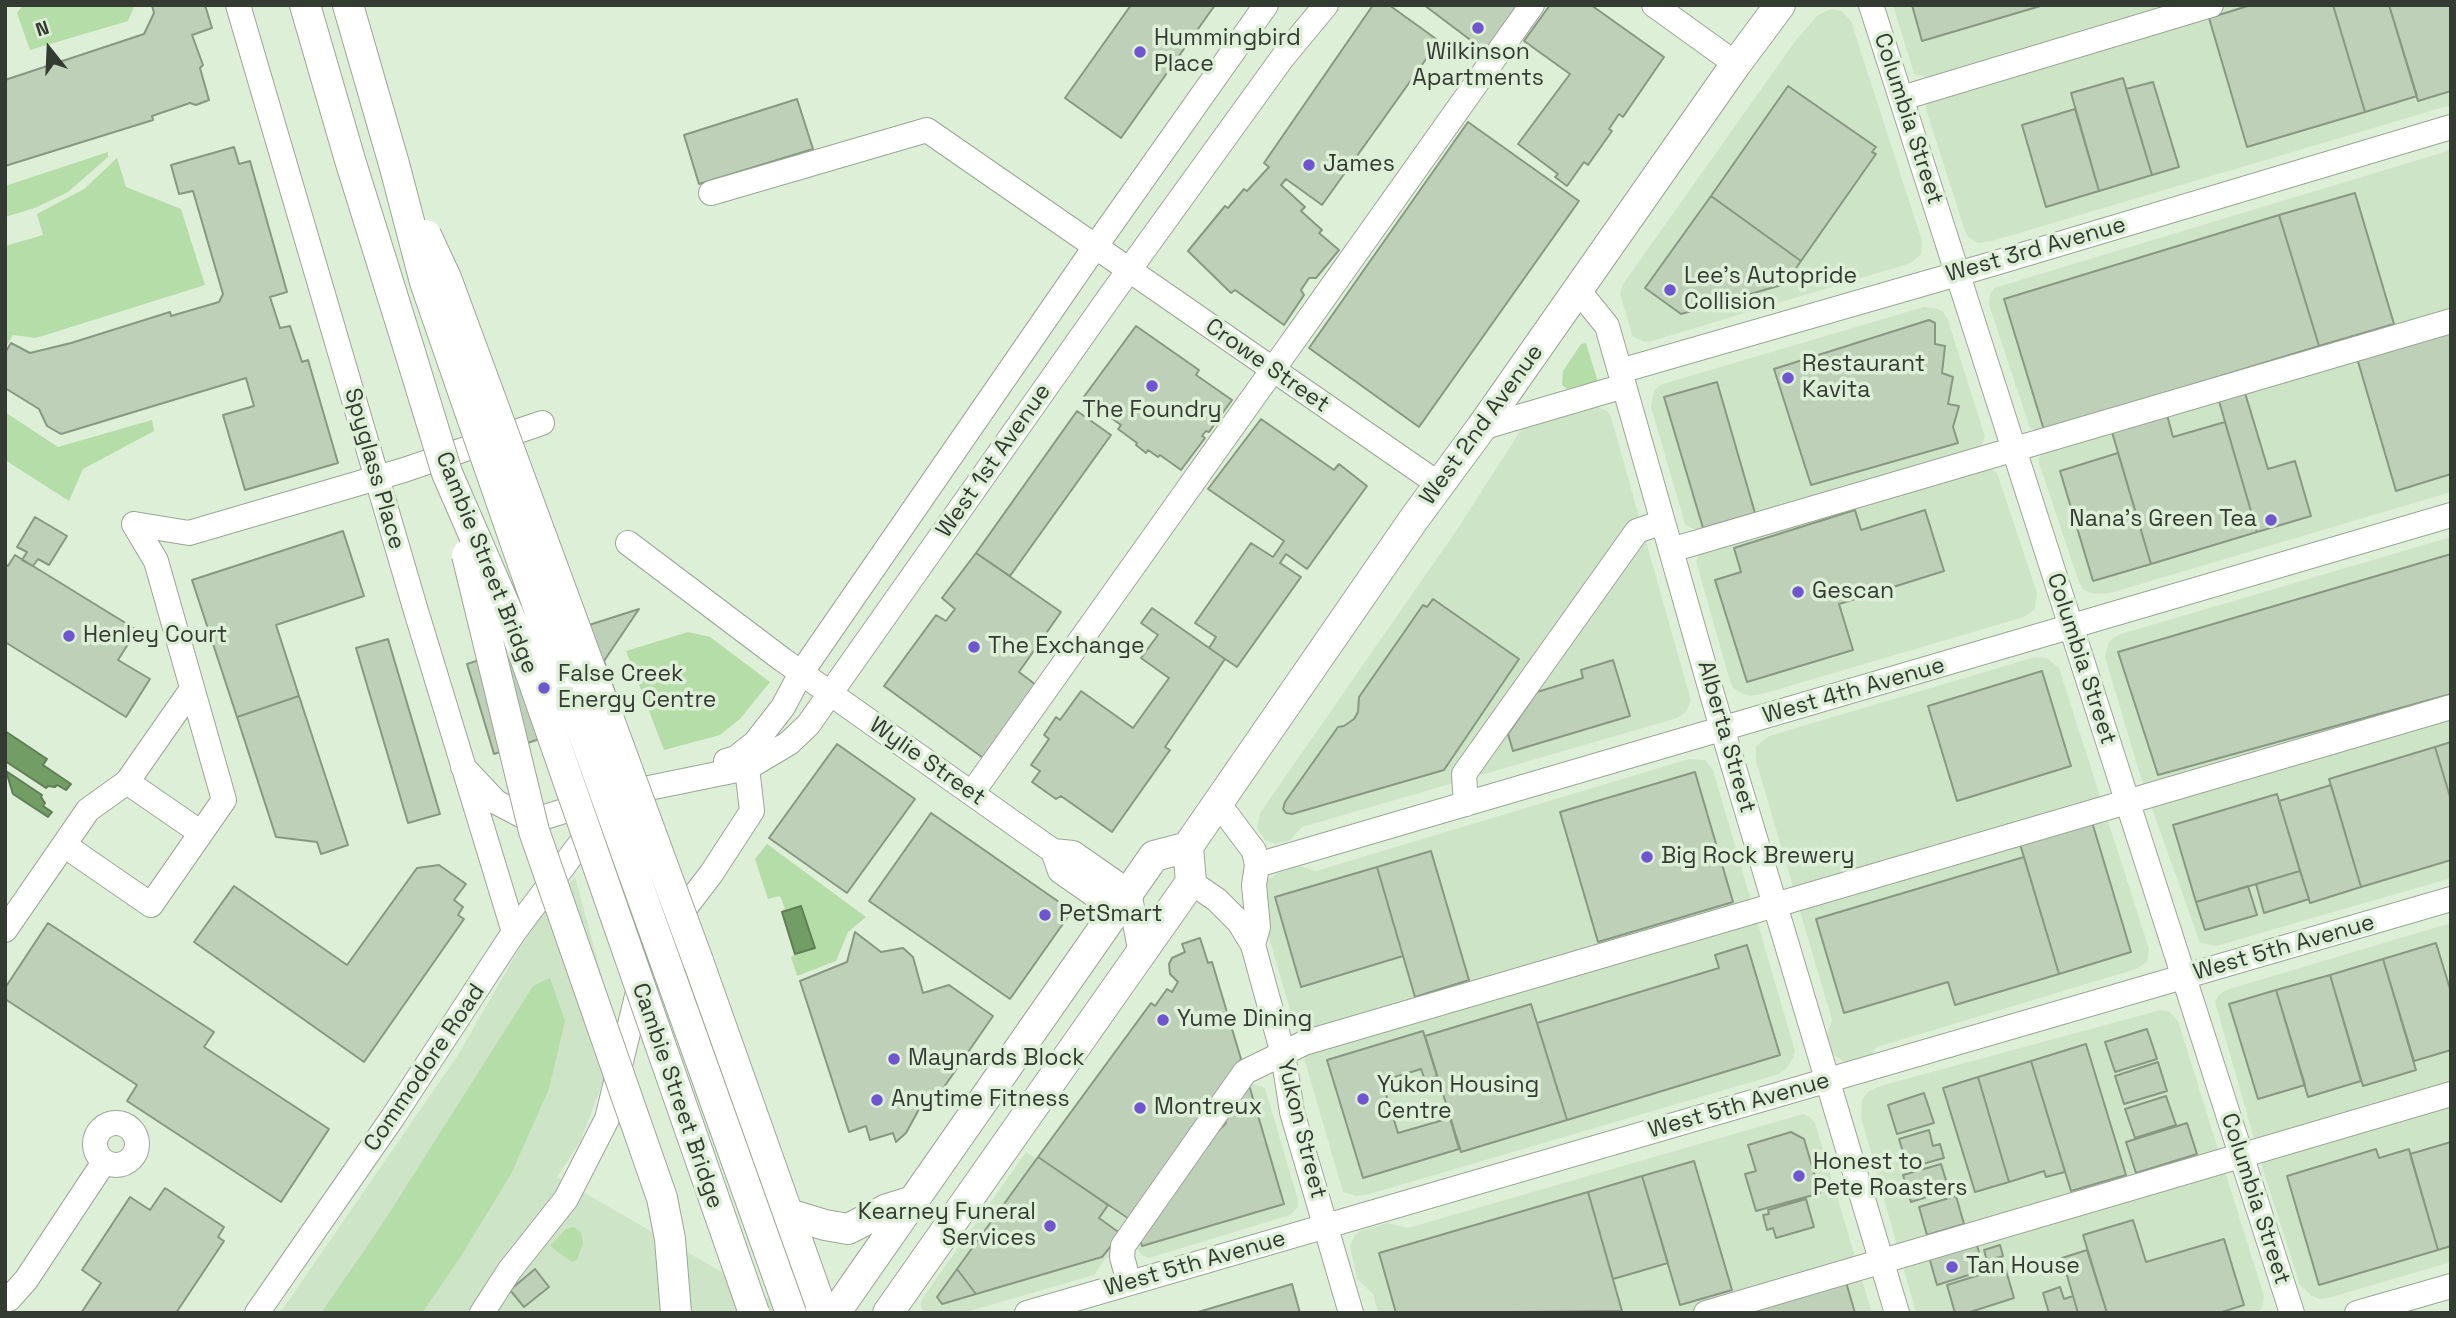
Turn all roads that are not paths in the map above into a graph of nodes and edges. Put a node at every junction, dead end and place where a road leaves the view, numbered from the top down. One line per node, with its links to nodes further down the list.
1 (238, 5): 27 (street, Spyglass Place)
2 (305, 5): 26 (main road, Cambie Street Bridge, bridge)
3 (348, 5): 14 (main road, Cambie Street Bridge)
4 (1266, 5): 16 (street, West 1st Avenue)
5 (1326, 5): 17 (street, West 1st Avenue)
6 (1531, 5): 21 (street)
7 (1654, 5): 11 (street)
8 (1780, 5): 11 (main road, West 2nd Avenue)
9 (1871, 5): 12 (street, Columbia Street)
10 (2211, 5): 12 (street)
11 (1736, 64): 19 (main road, West 2nd Avenue)
12 (1902, 98): 18 (street, Columbia Street)
13 (2451, 127): 18 (street, West 3rd Avenue)
14 (394, 164): 67 (main road, bridge); 78 (main road, Cambie Street Bridge, bridge)
15 (711, 193): 16 (street, Crowe Street)
16 (1095, 247): 17 (street, Crowe Street); 34 (street, West 1st Avenue)
17 (1129, 271): 21 (street, Crowe Street); 36 (street, West 1st Avenue)
18 (1958, 274): 22 (street, West 3rd Avenue); 25 (street, Columbia Street)
19 (1578, 290): 22 (street, Alberta Street); 24 (main road, West 2nd Avenue)
20 (2451, 321): 25 (street)
21 (1273, 370): 28 (street, Crowe Street); 43 (street)
22 (1622, 379): 24 (street, West 3rd Avenue); 30 (street, Alberta Street)
23 (542, 423): 27 (street)
24 (1481, 428): 28 (main road, West 2nd Avenue)
25 (2013, 450): 32 (street); 33 (street, Columbia Street)
26 (447, 473): 76 (main road, bridge); 77 (main road, Cambie Street Bridge, bridge)
27 (377, 478): 35 (street); 40 (street, Spyglass Place)
28 (1440, 485): 44 (main road, West 2nd Avenue)
29 (2451, 515): 33 (street, West 4th Avenue)
30 (1663, 522): 32 (street, Alberta Street); 45 (street)
31 (628, 543): 34 (street, Wylie Street)
32 (1671, 550): 38 (street, Alberta Street)
33 (2071, 627): 38 (street, West 4th Avenue); 46 (street, Columbia Street)
34 (801, 673): 36 (street, Wylie Street); 39 (street, West 1st Avenue)
35 (192, 689): 42 (street); 48 (street)
36 (831, 694): 41 (street, West 1st Avenue); 43 (street, Wylie Street)
37 (2451, 707): 46 (street)
38 (1723, 729): 45 (street, West 4th Avenue); 55 (street, Alberta Street)
39 (755, 743): 40 (street); 41 (street)
40 (463, 767): 57 (street, Spyglass Place)
41 (747, 768): 47 (street, West 1st Avenue); 75 (street)
42 (127, 782): 48 (street); 49 (street)
43 (972, 793): 54 (street, Wylie Street)
44 (1218, 803): 50 (main road, West 2nd Avenue); 51 (street, Yukon Street)
45 (1466, 804): 51 (street, West 4th Avenue)
46 (2127, 804): 55 (street); 60 (street, Columbia Street)
47 (595, 824): 57 (street, Commodore Road)
48 (201, 833): 49 (street)
49 (64, 845): 56 (street)
50 (1188, 847): 52 (main road); 54 (main road)
51 (1257, 864): 58 (street, Yukon Street)
52 (1191, 882): 58 (street, Yukon Street); 59 (main road)
53 (2451, 899): 60 (street, West 5th Avenue)
54 (1123, 901): 59 (street); 66 (main road)
55 (1775, 905): 61 (street); 62 (street, Alberta Street)
56 (5, 930)
57 (514, 932): 74 (street, Commodore Road)
58 (1253, 945): 61 (street, Yukon Street)
59 (1141, 954): 73 (main road)
60 (2185, 977): 62 (street, West 5th Avenue); 64 (street, Columbia Street)
61 (1283, 1054): 68 (street, Yukon Street); 70 (street)
62 (1828, 1080): 68 (street, West 5th Avenue); 69 (street, Alberta Street)
63 (2451, 1094): 64 (street)
64 (2242, 1156): 69 (street); 85 (street, Columbia Street)
65 (104, 1162): 72 (street)
66 (910, 1202): 67 (main road); 80 (main road)
67 (786, 1205): 79 (main road)
68 (1326, 1226): 70 (street, West 5th Avenue); 82 (street, Yukon Street)
69 (1881, 1262): 83 (street); 84 (street, Alberta Street)
70 (1129, 1283): 81 (street, West 5th Avenue)
71 (2451, 1286): 86 (street)
72 (9, 1299)
73 (900, 1308)
74 (257, 1313)
75 (482, 1313)
76 (676, 1313)
77 (754, 1313)
78 (791, 1313)
79 (823, 1313)
80 (835, 1313)
81 (1027, 1313)
82 (1351, 1313)
83 (1706, 1313)
84 (1897, 1313)
85 (2292, 1313)
86 (2357, 1313)

